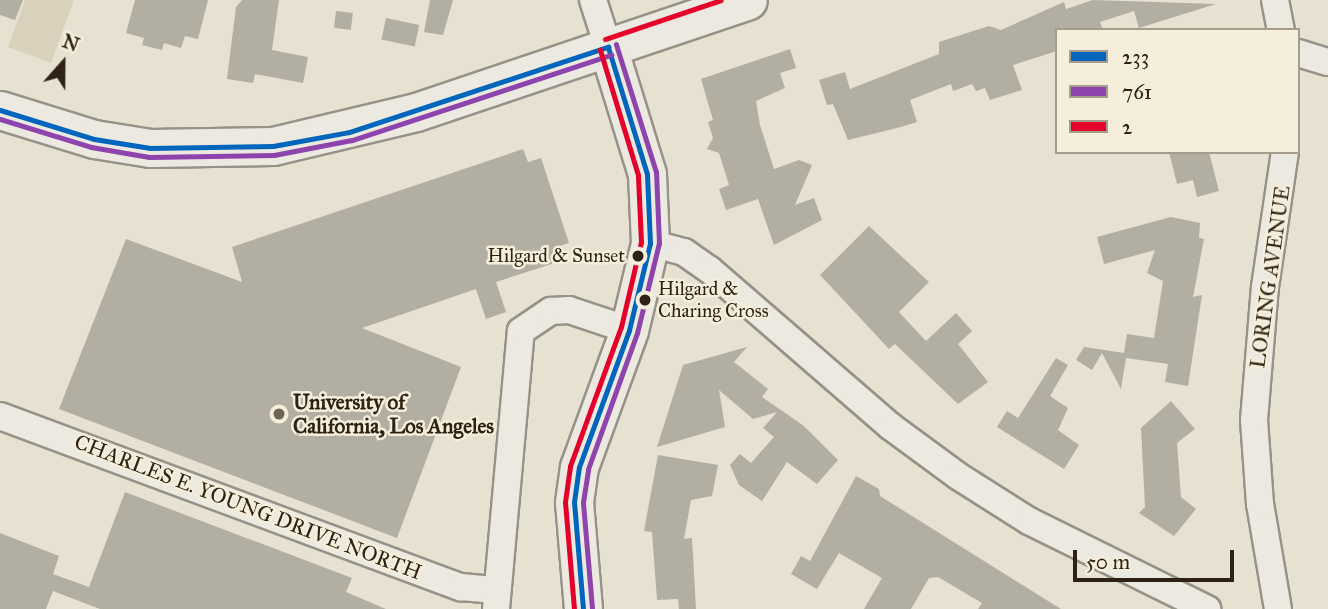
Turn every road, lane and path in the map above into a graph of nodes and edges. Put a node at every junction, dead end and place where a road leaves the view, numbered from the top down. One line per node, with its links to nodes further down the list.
1 (593, 0): 5 (street)
2 (748, 0): 5 (main road)
3 (1275, 0): 4 (street)
4 (1281, 28)
5 (608, 47): 8 (main road); 10 (main road)
6 (1300, 54): 7 (street)
7 (1328, 62)
8 (0, 110)
9 (1285, 154): 16 (street, LORING AVENUE)
10 (650, 243): 11 (main road); 15 (street)
11 (629, 330): 13 (street); 14 (main road)
12 (0, 416): 13 (street, CHARLES E. YOUNG DRIVE NORTH)
13 (497, 599)
14 (583, 609)
15 (1207, 609)
16 (1279, 609)

